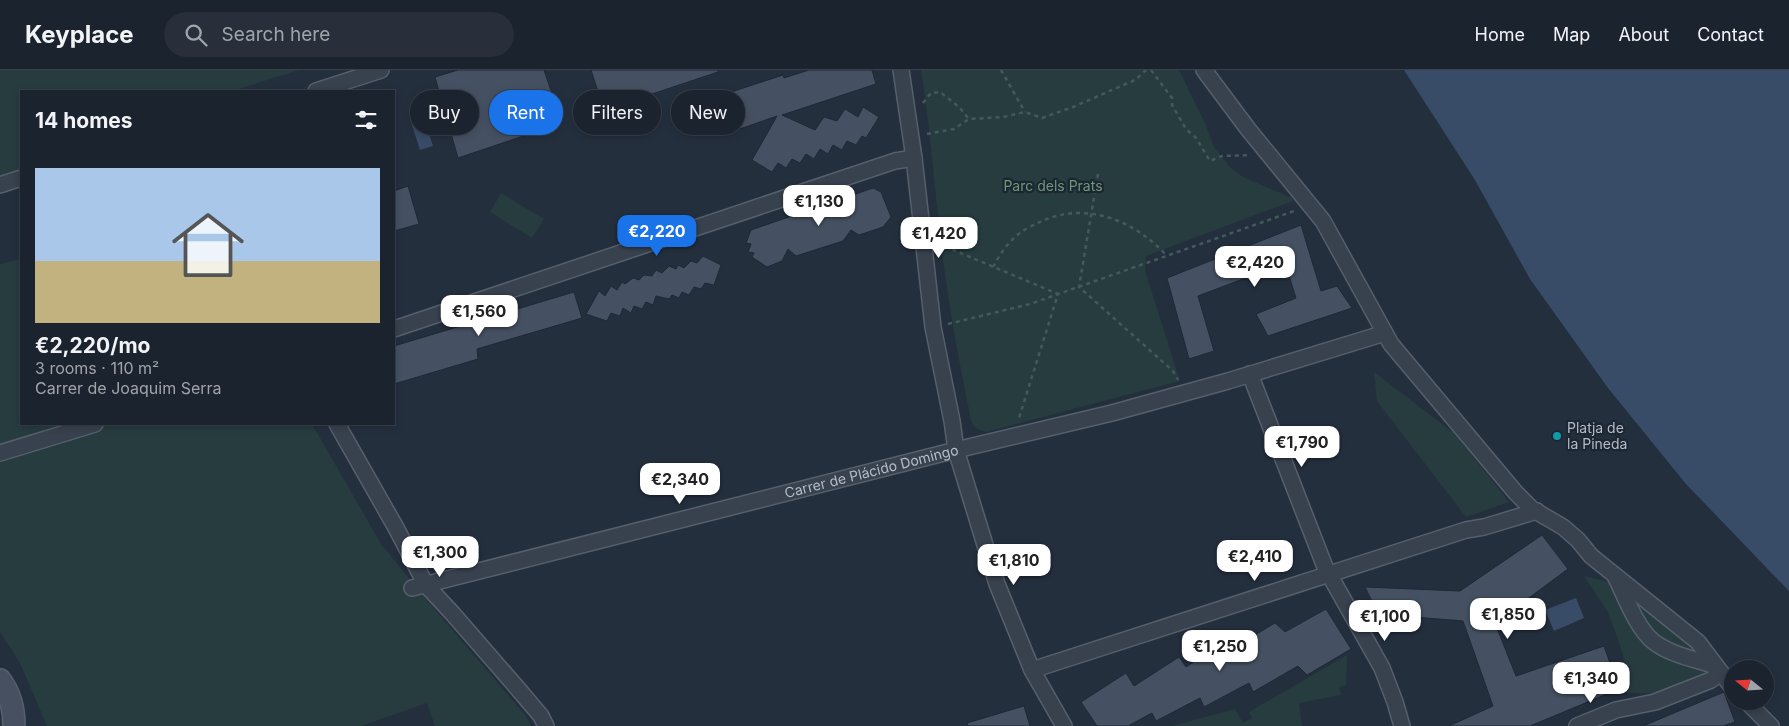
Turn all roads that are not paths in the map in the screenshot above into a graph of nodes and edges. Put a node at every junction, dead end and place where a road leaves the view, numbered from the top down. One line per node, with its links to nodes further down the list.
1 (381, 70): 4 (street)
2 (901, 70): 5 (street)
3 (1204, 70): 9 (street)
4 (319, 90)
5 (914, 158): 8 (street); 13 (street)
6 (20, 178): 7 (street)
7 (0, 185)
8 (395, 329)
9 (1384, 333): 10 (street, Carrer de Plácido Domingo); 15 (street)
10 (1250, 374): 13 (street, Carrer de Plácido Domingo); 17 (street)
11 (92, 425): 14 (street)
12 (338, 425): 18 (street)
13 (956, 450): 18 (street, Carrer de Plácido Domingo); 20 (street)
14 (0, 453)
15 (1537, 511): 16 (street); 17 (street)
16 (1613, 572): 19 (street); 19 (street)
17 (1328, 574): 20 (street); 27 (street)
18 (419, 586): 25 (street)
19 (1718, 669): 21 (street); 28 (street)
20 (1032, 670): 26 (street)
21 (1724, 677)
22 (0, 680): 24 (street)
23 (1755, 710): 29 (street)
24 (14, 726)
25 (546, 726)
26 (1064, 726)
27 (1402, 726)
28 (1577, 726)
29 (1771, 726)

